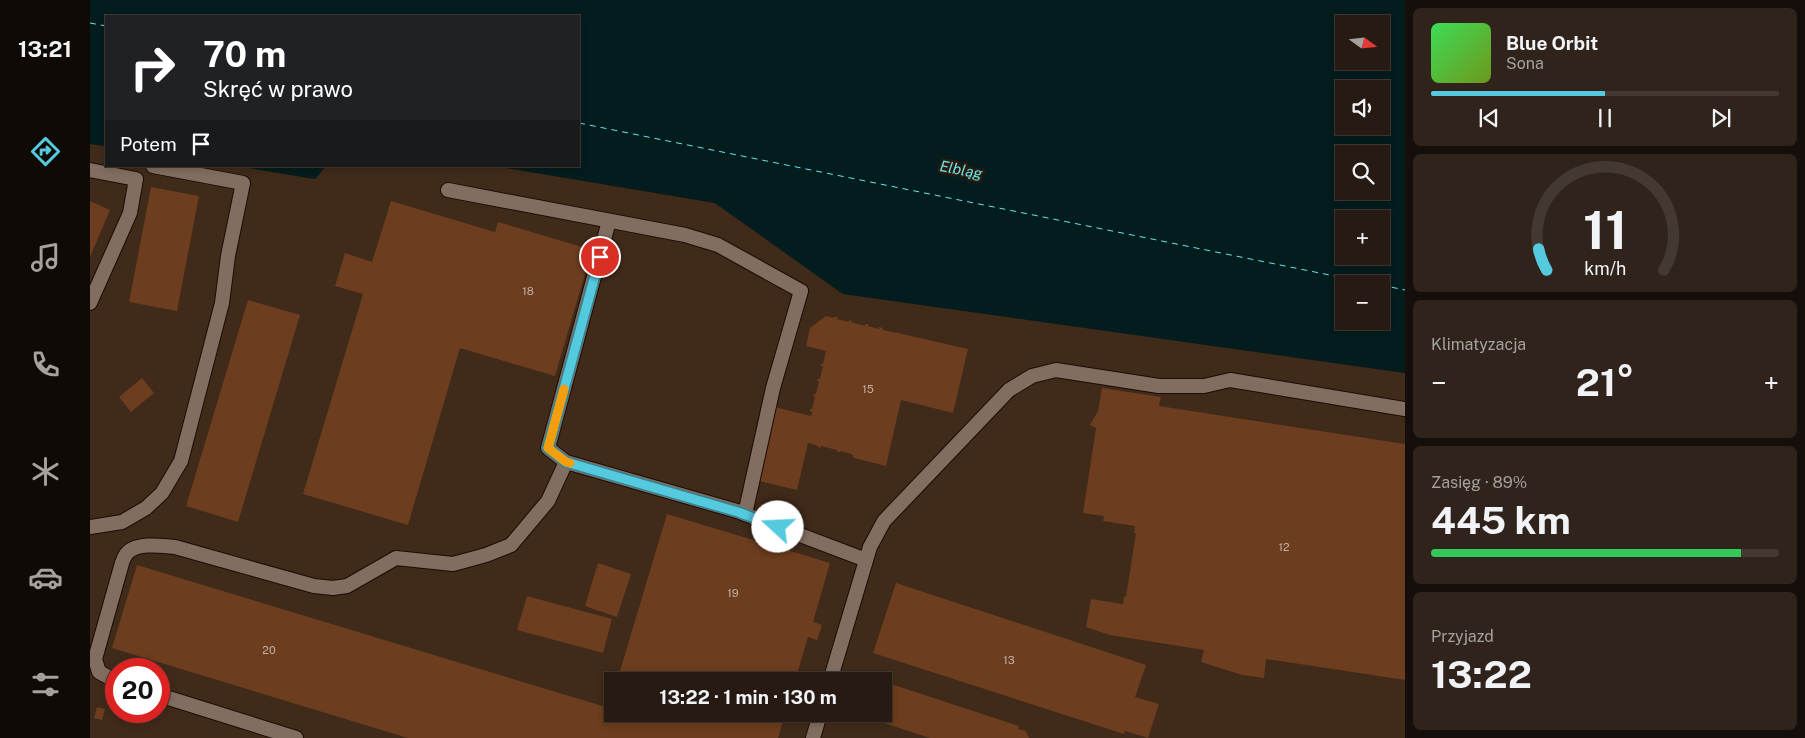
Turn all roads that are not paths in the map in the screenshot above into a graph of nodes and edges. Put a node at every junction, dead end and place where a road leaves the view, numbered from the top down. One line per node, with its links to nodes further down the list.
1 (158, 167): 10 (lane)
2 (90, 170): 3 (lane)
3 (138, 173): 6 (lane)
4 (448, 190): 5 (lane)
5 (609, 221): 8 (lane); 9 (lane)
6 (90, 303)
7 (1405, 409): 11 (lane)
8 (566, 462): 9 (lane); 13 (lane)
9 (745, 514): 11 (lane)
10 (90, 527)
11 (866, 560): 12 (lane)
12 (833, 672)
13 (105, 675)
14 (170, 698): 16 (lane)
15 (818, 722): 17 (lane)
16 (296, 738)
17 (813, 738)

